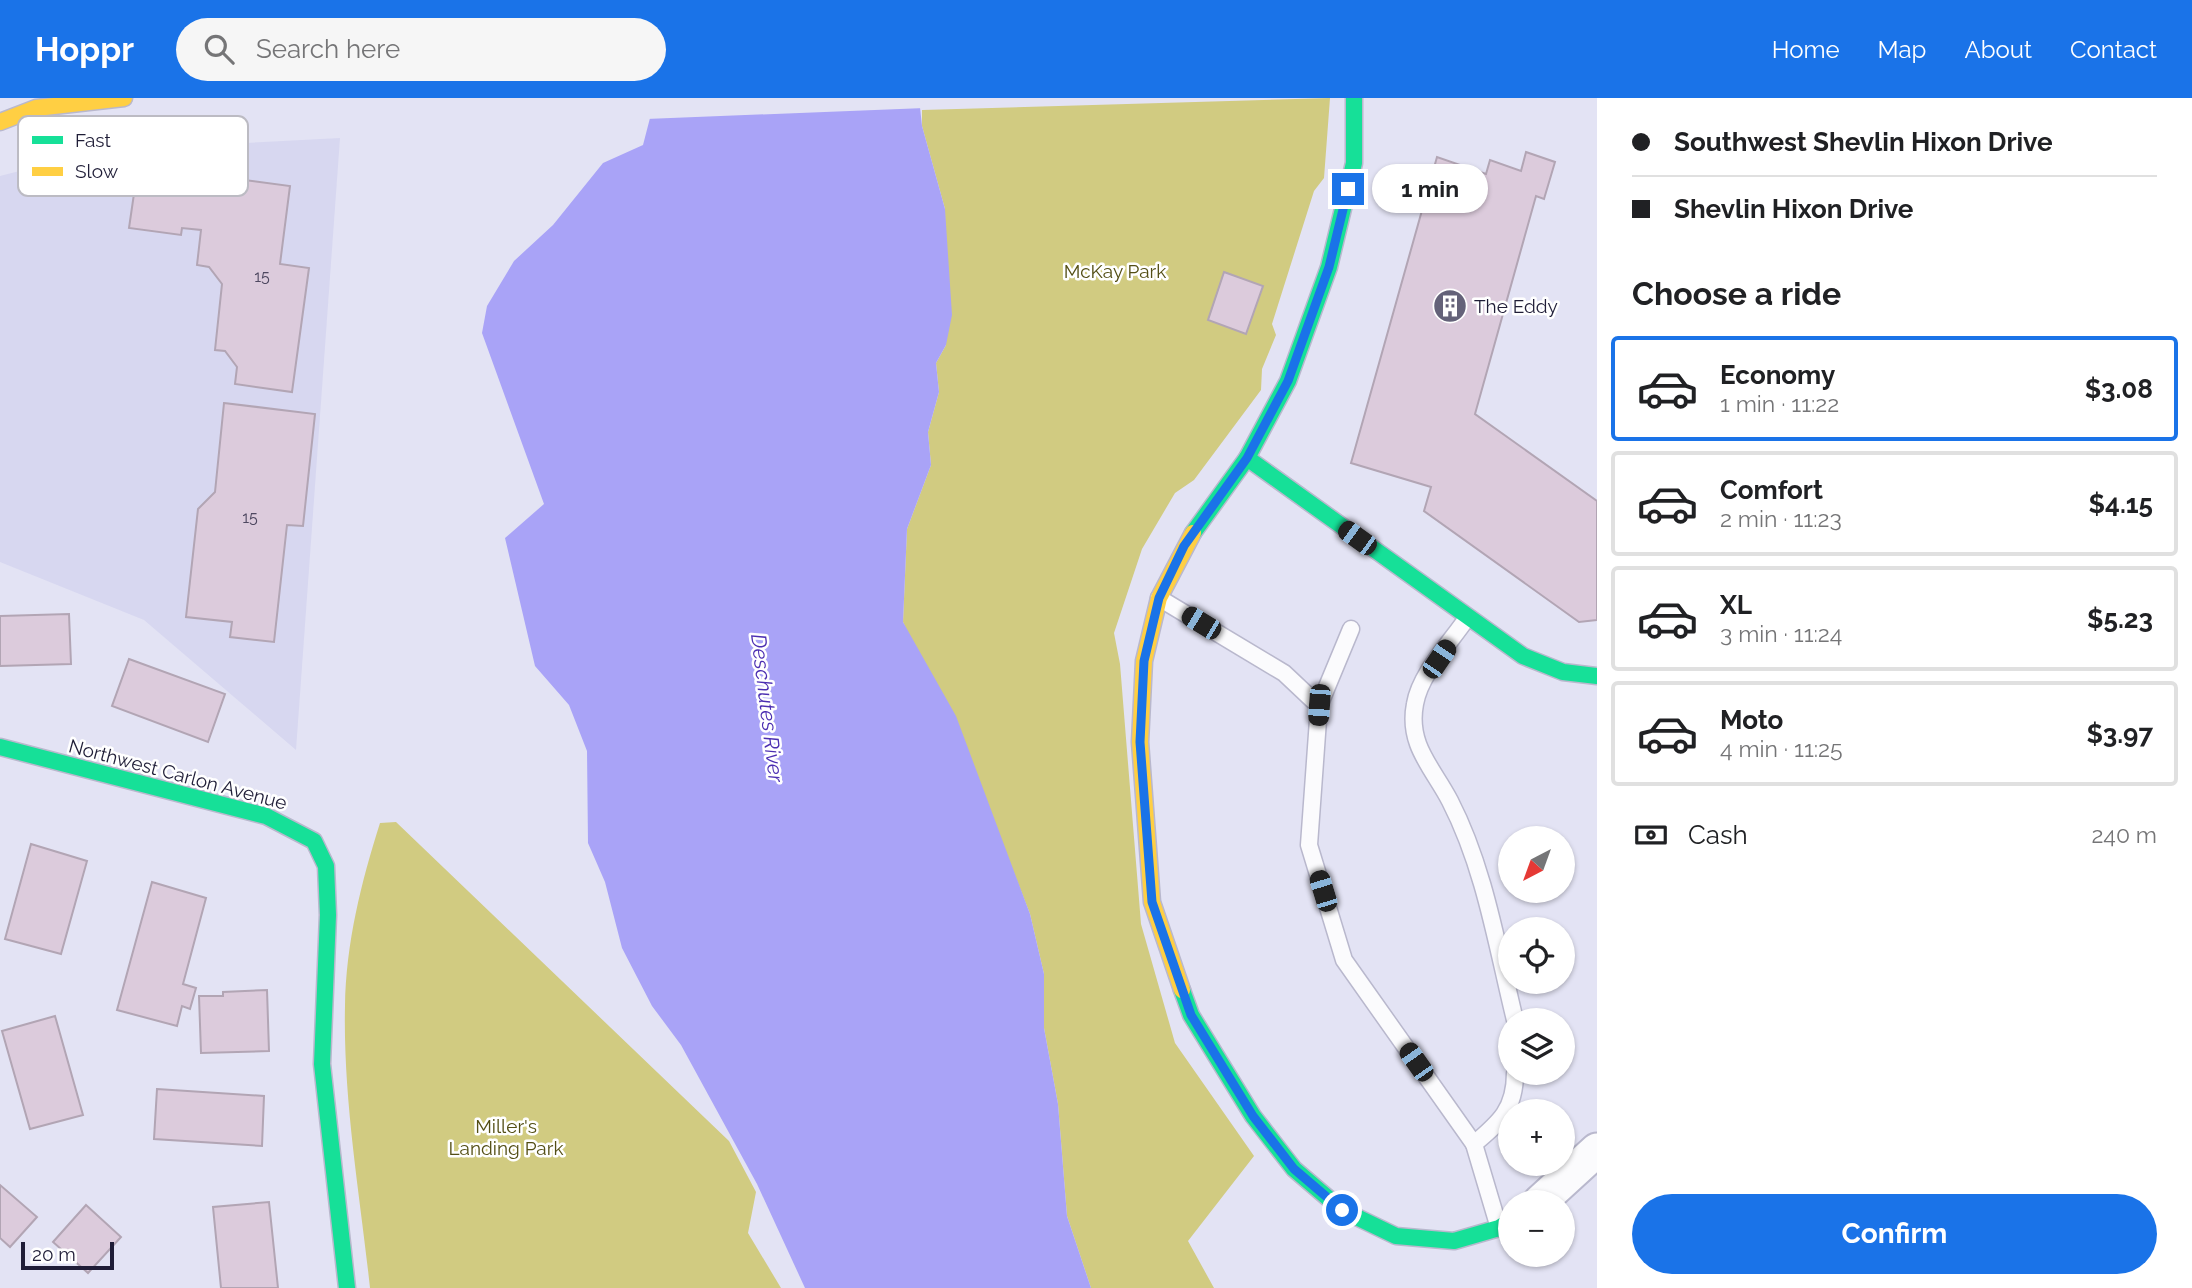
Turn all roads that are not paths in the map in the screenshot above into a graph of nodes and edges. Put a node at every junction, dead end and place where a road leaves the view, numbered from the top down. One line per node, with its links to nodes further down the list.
1 (124, 98): 3 (street)
2 (1354, 98): 5 (street)
3 (35, 103): 4 (street)
4 (0, 122)
5 (1247, 458): 6 (street); 7 (street)
6 (1159, 598): 10 (lane); 18 (street)
7 (1467, 618): 9 (street); 12 (lane)
8 (1351, 629): 10 (lane)
9 (1597, 676)
10 (1319, 705): 14 (lane)
11 (0, 747): 19 (street, Northwest Carlon Avenue)
12 (1512, 1008)
13 (1515, 1085): 14 (lane)
14 (1474, 1144): 17 (lane)
15 (1597, 1150): 16 (street)
16 (1553, 1190)
17 (1498, 1209)
18 (1498, 1227)
19 (347, 1288)

